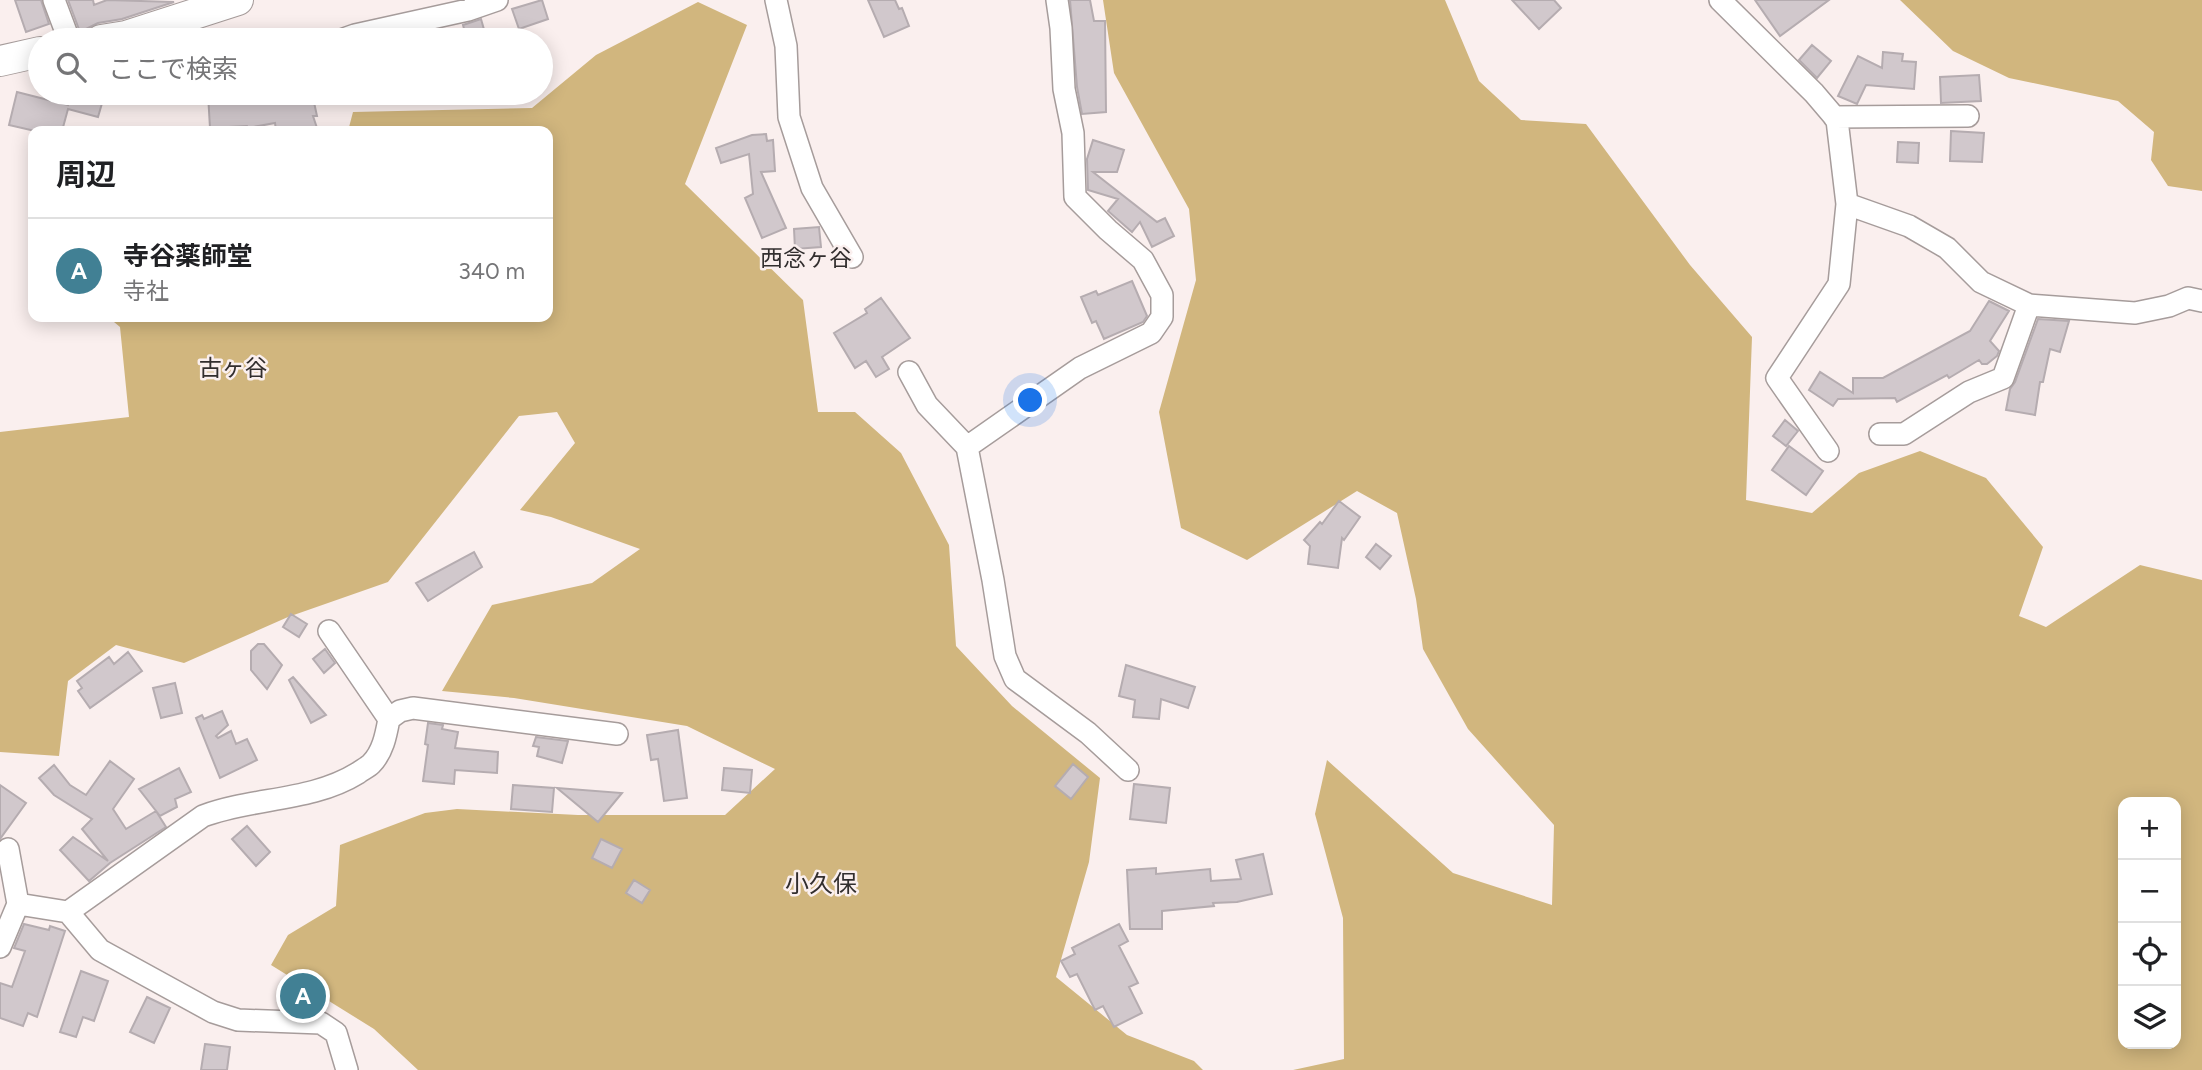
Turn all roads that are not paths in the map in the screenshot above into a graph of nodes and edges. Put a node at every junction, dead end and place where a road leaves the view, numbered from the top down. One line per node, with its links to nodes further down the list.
1 (54, 0): 7 (street)
2 (238, 0): 8 (highway)
3 (497, 0): 9 (street)
4 (776, 0): 15 (street)
5 (1057, 0): 20 (street)
6 (1720, 0): 13 (street)
7 (64, 28)
8 (156, 28)
9 (387, 28)
10 (28, 55): 11 (highway)
11 (0, 61)
12 (1968, 116): 13 (street)
13 (1835, 117): 14 (street)
14 (1847, 204): 17 (street); 21 (street)
15 (852, 257)
16 (2202, 300): 17 (street)
17 (2029, 305): 19 (street)
18 (909, 372): 20 (street)
19 (1880, 434)
20 (967, 446): 25 (street)
21 (1828, 451)
22 (328, 631): 23 (street)
23 (388, 719): 24 (street); 28 (street)
24 (617, 734)
25 (1128, 770)
26 (8, 849): 27 (street)
27 (18, 904): 28 (street); 29 (street)
28 (68, 912): 30 (street)
29 (0, 947)
30 (347, 1070)

